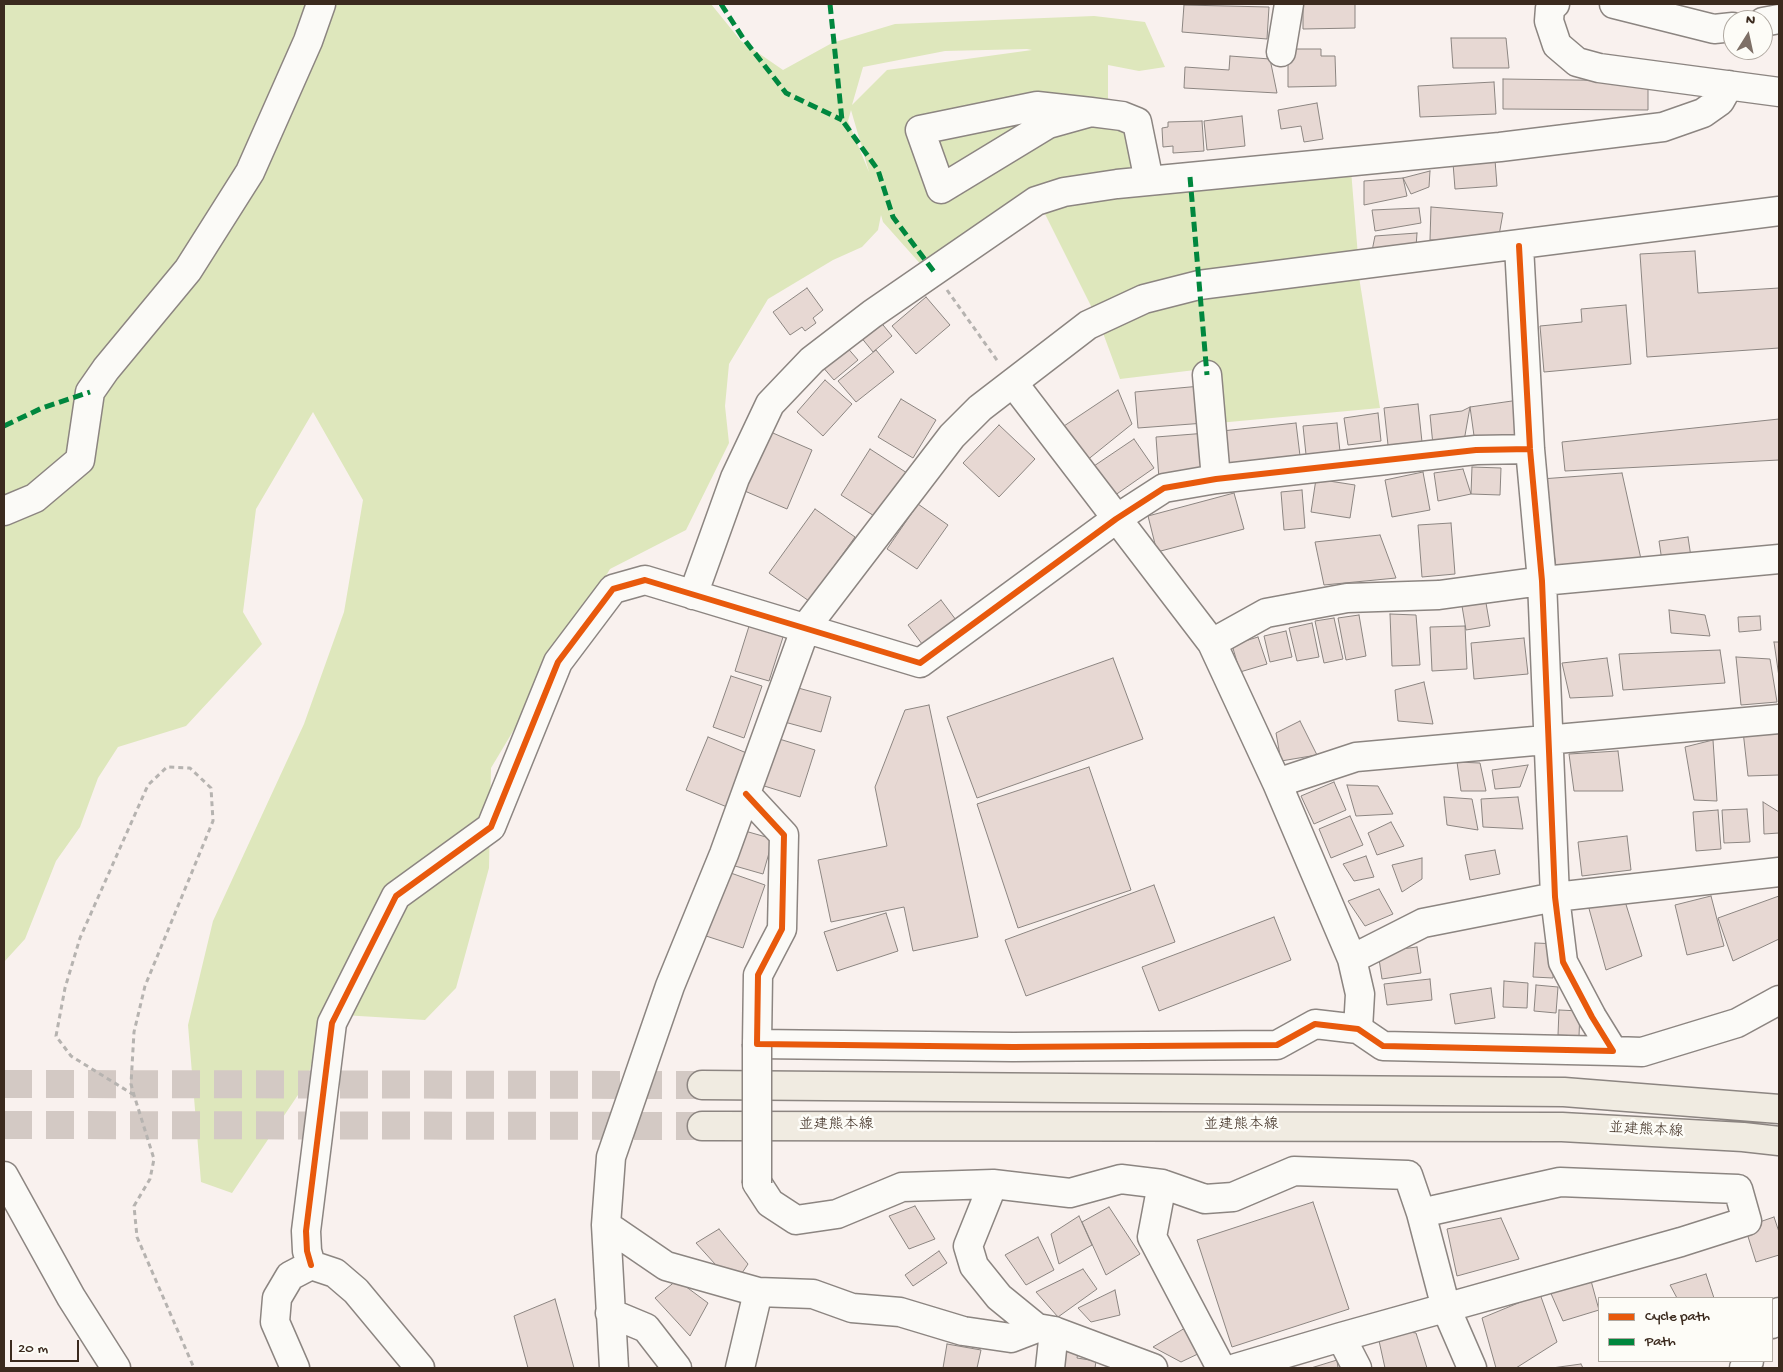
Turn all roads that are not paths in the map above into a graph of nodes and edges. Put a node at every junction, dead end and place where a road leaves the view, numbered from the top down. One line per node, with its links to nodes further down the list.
1 (321, 4): 17 (street)
2 (1289, 4): 6 (street)
3 (1614, 4): 5 (street)
4 (1550, 5): 7 (street)
5 (1723, 28)
6 (1281, 52)
7 (1729, 86): 8 (street); 10 (street)
8 (1779, 92)
9 (1090, 112): 9 (street); 10 (street)
10 (1149, 181): 21 (street)
11 (1779, 211): 12 (street)
12 (1519, 246): 14 (street); 15 (street)
13 (1207, 375): 16 (street)
14 (1014, 384): 18 (street); 22 (street)
15 (1530, 449): 16 (street); 20 (street)
16 (1216, 479): 18 (street)
17 (4, 511)
18 (1116, 519): 22 (street); 23 (street)
19 (1779, 559): 20 (street)
20 (1542, 581): 23 (street); 25 (street)
21 (693, 595): 22 (street); 44 (street)
22 (806, 627): 27 (street)
23 (1212, 643): 26 (street)
24 (1779, 719): 25 (street)
25 (1550, 738): 26 (street); 29 (street)
26 (1277, 782): 30 (street)
27 (746, 794): 33 (street); 43 (street)
28 (1779, 872): 29 (street)
29 (1555, 897): 30 (street); 34 (street)
30 (1352, 959): 32 (street)
31 (1779, 1000): 34 (street)
32 (1358, 1028): 33 (street); 34 (street)
33 (757, 1044): 40 (street, bridge)
34 (1613, 1050)
35 (702, 1085): 36 (main road, 並建熊本線)
36 (1779, 1109)
37 (702, 1126): 38 (main road, 並建熊本線)
38 (1779, 1141)
39 (4, 1176): 50 (street)
40 (993, 1184): 41 (street); 48 (street)
41 (1162, 1184): 42 (street); 58 (street)
42 (1421, 1213): 46 (street); 46 (street)
43 (606, 1225): 45 (street); 47 (street)
44 (310, 1264): 51 (street); 52 (street)
45 (758, 1292): 48 (street); 55 (street)
46 (1446, 1308): 49 (street); 61 (street)
47 (610, 1314): 53 (street); 54 (street)
48 (1046, 1330): 56 (street); 57 (street)
49 (1341, 1337): 59 (street); 60 (street)
50 (116, 1368)
51 (295, 1368)
52 (420, 1368)
53 (614, 1368)
54 (677, 1368)
55 (740, 1368)
56 (1050, 1368)
57 (1153, 1368)
58 (1221, 1368)
59 (1236, 1368)
60 (1357, 1368)
61 (1472, 1368)

